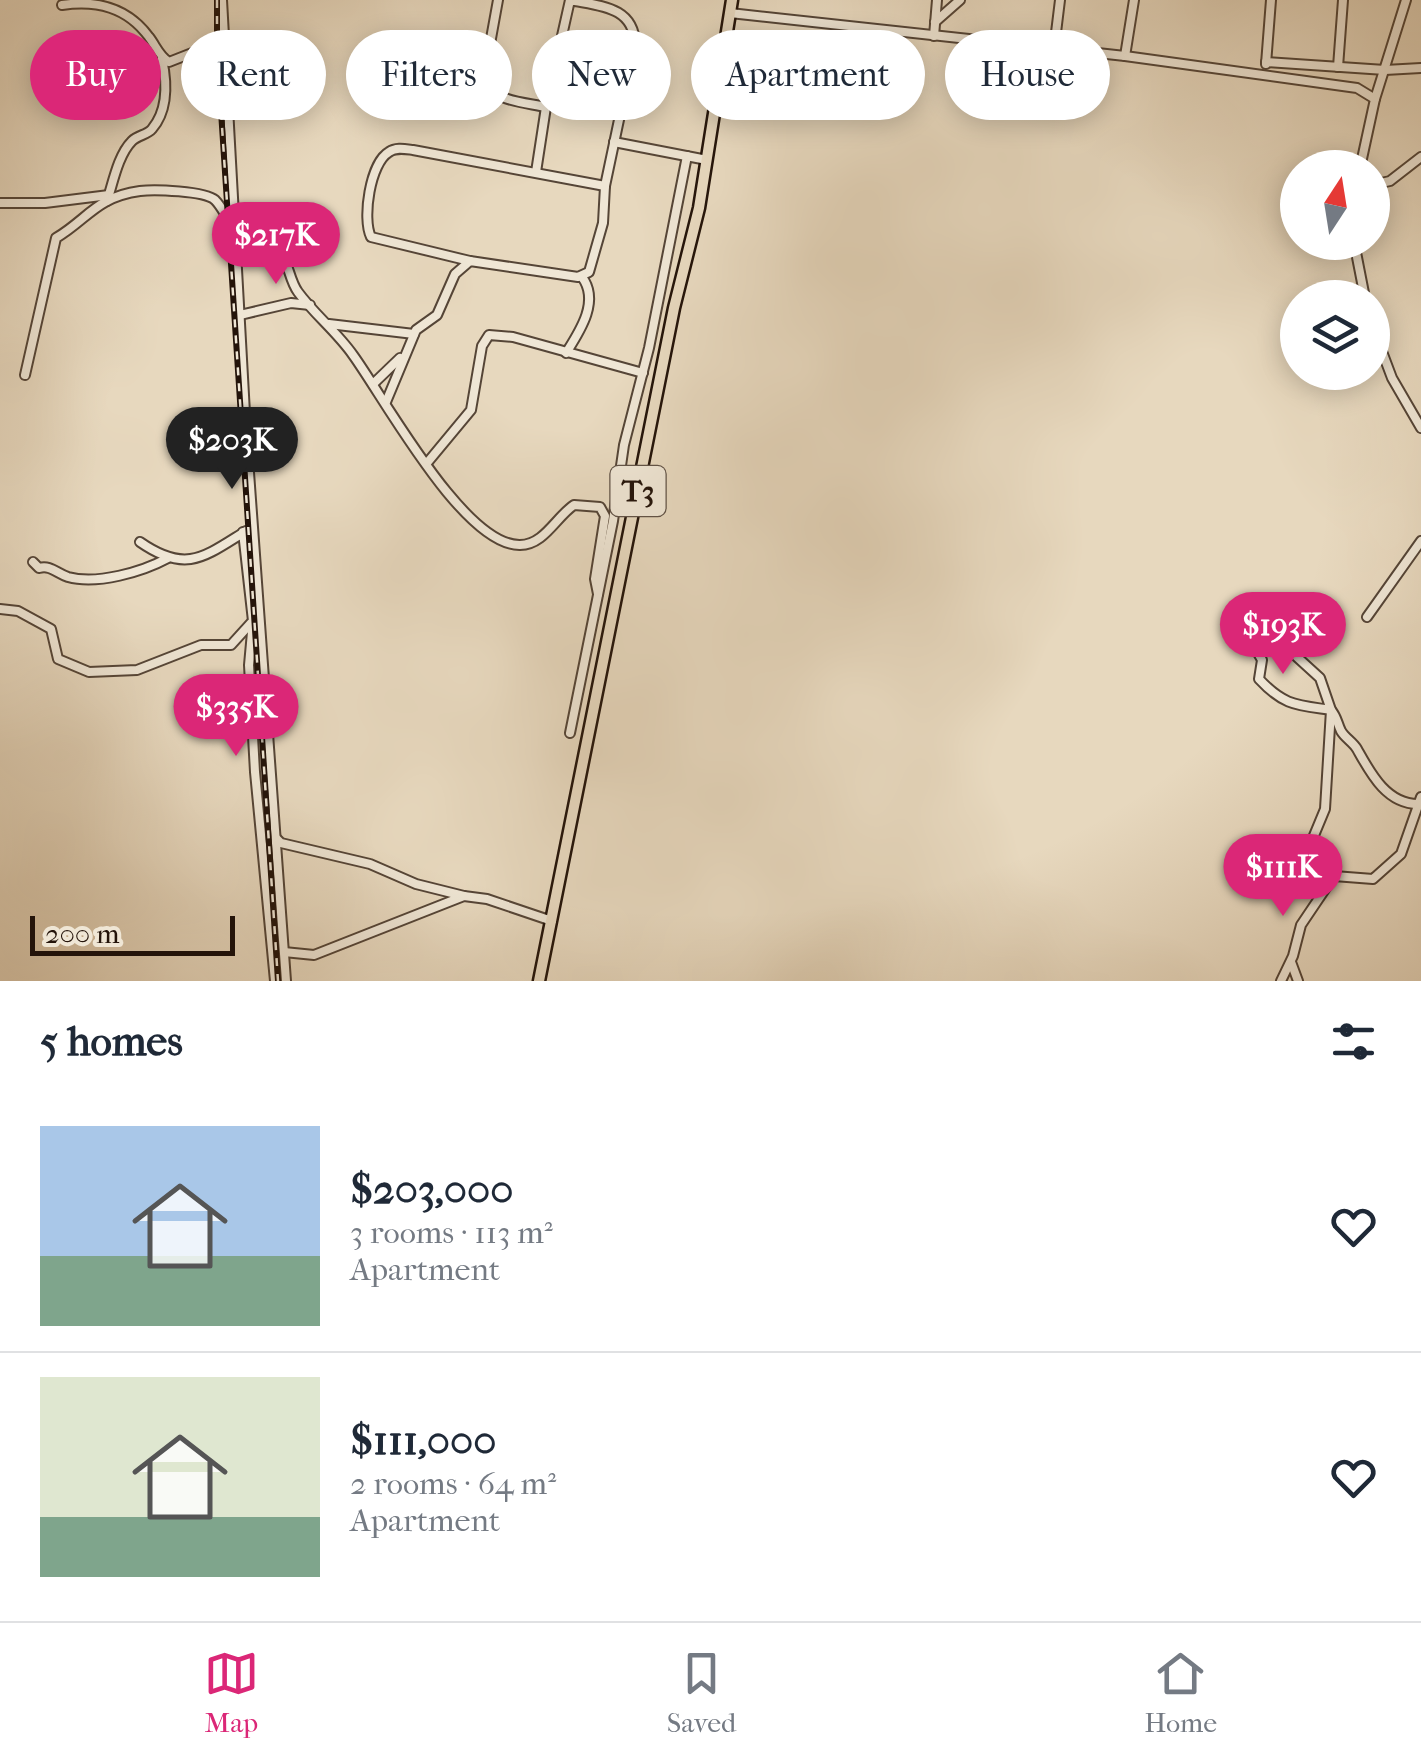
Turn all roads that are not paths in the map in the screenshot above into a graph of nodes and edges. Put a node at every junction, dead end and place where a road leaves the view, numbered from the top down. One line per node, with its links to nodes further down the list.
1 (222, 0): 14 (street)
2 (498, 0): 32 (street)
3 (732, 0): 12 (highway, T3)
4 (937, 0): 13 (street)
5 (960, 0): 13 (street)
6 (1060, 0): 17 (street)
7 (1134, 0): 21 (street)
8 (1271, 0): 25 (street)
9 (1343, 0): 26 (street)
10 (1406, 0): 28 (street)
11 (62, 6): 22 (street)
12 (730, 13): 18 (street); 40 (highway, T3)
13 (935, 22): 18 (street)
14 (223, 30)
15 (563, 30): 16 (street)
16 (632, 30)
17 (1056, 30)
18 (934, 36): 19 (street)
19 (945, 37)
20 (1110, 55): 21 (street)
21 (1125, 56): 29 (street)
22 (162, 58): 24 (street); 30 (street)
23 (181, 59): 24 (street)
24 (176, 62): 30 (street)
25 (1266, 62): 26 (street); 29 (street)
26 (1338, 67): 28 (street)
27 (1421, 68): 28 (street)
28 (1385, 70): 31 (street)
29 (1266, 74): 31 (street)
30 (166, 80): 44 (street)
31 (1375, 100): 37 (street)
32 (532, 105)
33 (228, 120): 46 (street)
34 (544, 120): 41 (street)
35 (619, 120): 36 (street)
36 (614, 142): 38 (street); 43 (street)
37 (1364, 150)
38 (688, 156): 40 (street); 55 (street)
39 (1421, 158): 42 (street)
40 (707, 160): 82 (highway, T3)
41 (536, 172): 43 (street); 47 (street)
42 (1390, 181)
43 (605, 186): 48 (street)
44 (108, 198): 45 (street); 46 (street); 57 (street)
45 (0, 203)
46 (235, 228): 49 (street); 50 (street)
47 (470, 261): 48 (street); 52 (street)
48 (582, 277): 53 (street)
49 (310, 305): 50 (street); 51 (street)
50 (240, 315): 62 (street)
51 (329, 324): 52 (street); 58 (street)
52 (414, 334): 54 (street)
53 (566, 353): 55 (street); 61 (street)
54 (403, 355): 58 (street); 59 (street)
55 (643, 373): 68 (street)
56 (1390, 373): 60 (street)
57 (25, 375)
58 (373, 384): 59 (street)
59 (386, 402): 61 (street)
60 (1421, 428)
61 (426, 463): 68 (street)
62 (254, 526): 63 (street); 77 (street)
63 (244, 532): 66 (street); 71 (street)
64 (1421, 540): 70 (street)
65 (140, 542): 66 (street)
66 (168, 558): 67 (street)
67 (33, 562)
68 (598, 594): 75 (street)
69 (0, 609): 71 (street)
70 (1367, 617)
71 (253, 621): 85 (street)
72 (1250, 640): 74 (street)
73 (1286, 647): 74 (street)
74 (1332, 710): 76 (street); 79 (street)
75 (570, 733)
76 (1420, 800): 80 (street)
77 (276, 838): 81 (street); 83 (street)
78 (1268, 849): 79 (street)
79 (1303, 862): 80 (street)
80 (1334, 876): 84 (street)
81 (464, 896): 82 (street); 83 (street)
82 (552, 921): 87 (highway, T3)
83 (284, 952): 86 (street)
84 (1290, 962): 88 (street); 89 (street)
85 (275, 981)
86 (286, 981)
87 (540, 981)
88 (1280, 981)
89 (1298, 981)

